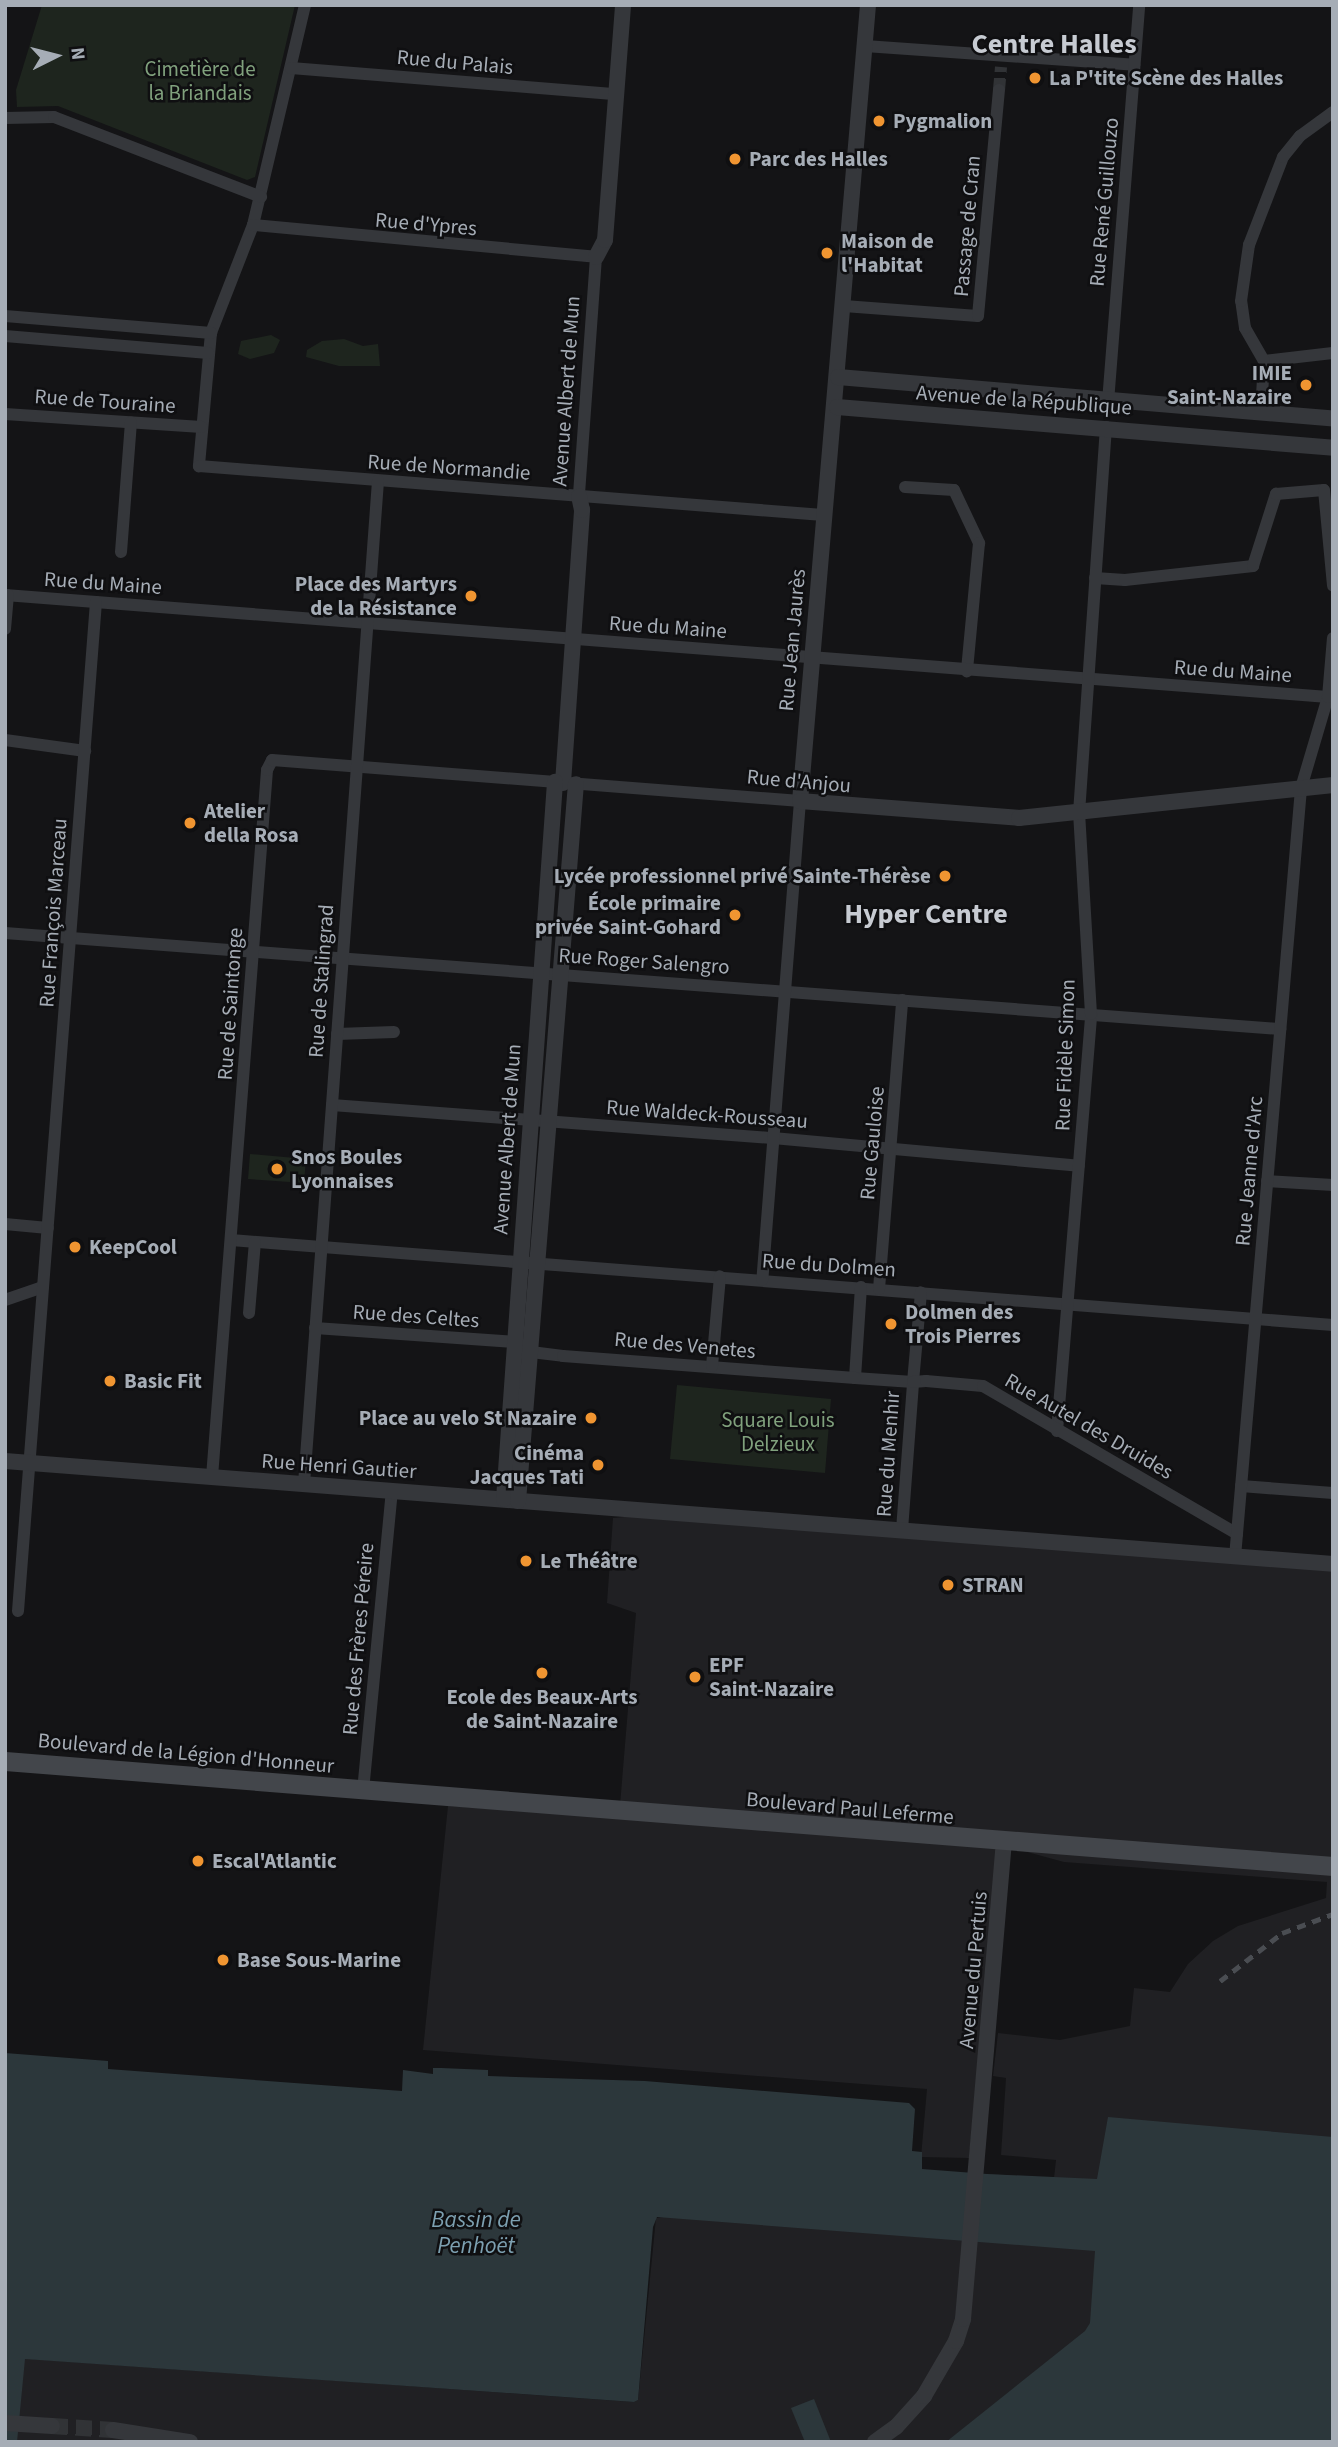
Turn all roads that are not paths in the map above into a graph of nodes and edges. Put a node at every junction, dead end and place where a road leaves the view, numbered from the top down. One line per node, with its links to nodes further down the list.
1 (305, 5): 7 (street)
2 (623, 5): 9 (street, Avenue Albert de Mun)
3 (868, 5): 5 (street, Rue Jean Jaurès)
4 (1139, 5): 6 (street, Rue René Guillouzo)
5 (865, 46): 6 (street); 15 (street, Rue Jean Jaurès)
6 (1134, 65): 23 (street, Rue René Guillouzo)
7 (291, 68): 9 (street, Rue du Palais); 12 (street)
8 (999, 90): 15 (street, Passage de Cran)
9 (616, 94): 14 (street, Avenue Albert de Mun)
10 (1333, 112): 21 (street)
11 (5, 118): 12 (street)
12 (261, 197): 13 (street)
13 (253, 225): 14 (street, Rue d'Ypres); 17 (street)
14 (596, 257): 34 (street, Avenue Albert de Mun)
15 (844, 306): 22 (street, Rue Jean Jaurès)
16 (5, 316): 17 (street)
17 (211, 333): 19 (street)
18 (5, 336): 19 (street)
19 (208, 353): 29 (street)
20 (1333, 353): 21 (street)
21 (1264, 361): 26 (street)
22 (838, 377): 23 (street, Avenue de la République); 24 (street, Rue Jean Jaurès)
23 (1108, 402): 26 (street, Avenue de la République)
24 (834, 413): 30 (street, Avenue de la République); 35 (street, Rue Jean Jaurès)
25 (5, 414): 28 (street, Rue de Touraine)
26 (1261, 414): 27 (street, Avenue de la République)
27 (1333, 419)
28 (131, 422): 29 (street, Rue de Touraine); 36 (street)
29 (202, 427): 32 (street, Rue de Normandie)
30 (1106, 427): 31 (street, Avenue de la République); 37 (street)
31 (1333, 448)
32 (378, 481): 34 (street, Rue de Normandie); 41 (street, Rue de Stalingrad)
33 (905, 487): 46 (street)
34 (579, 496): 35 (street, Rue de Normandie); 44 (street, Avenue Albert de Mun)
35 (823, 515): 45 (street, Rue Jean Jaurès)
36 (121, 552)
37 (1095, 578): 38 (street); 47 (street)
38 (1333, 586)
39 (7, 595): 40 (street, Rue du Maine); 42 (street)
40 (96, 602): 41 (street, Rue du Maine); 50 (street, Rue François Marceau)
41 (368, 622): 44 (street, Rue du Maine); 52 (street, Rue de Stalingrad)
42 (5, 629)
43 (1333, 638): 48 (street, Rue Jeanne d'Arc)
44 (573, 640): 45 (street, Rue du Maine); 53 (street, Avenue Albert de Mun)
45 (811, 657): 46 (street, Rue du Maine); 56 (street, Rue Jean Jaurès)
46 (967, 671): 47 (street, Rue du Maine)
47 (1087, 680): 48 (street, Rue du Maine); 57 (street, Rue Fidèle Simon)
48 (1328, 697): 55 (street, Rue Jeanne d'Arc)
49 (5, 740): 50 (street)
50 (85, 751): 59 (street, Rue François Marceau)
51 (267, 770): 52 (street, Rue d'Anjou); 60 (street, Rue de Saintonge)
52 (356, 772): 53 (street, Rue d'Anjou); 61 (street, Rue de Stalingrad)
53 (565, 783): 56 (street, Rue d'Anjou); 62 (street, Avenue Albert de Mun); 63 (street, Avenue Albert de Mun)
54 (1333, 785): 55 (street, Rue d'Anjou)
55 (1301, 788): 57 (street, Rue d'Anjou); 67 (street, Rue Jeanne d'Arc)
56 (800, 801): 57 (street, Rue d'Anjou); 64 (street, Rue Jean Jaurès)
57 (1079, 813): 66 (street, Rue Fidèle Simon)
58 (5, 933): 59 (street, Rue Roger Salengro)
59 (71, 937): 60 (street, Rue Roger Salengro); 79 (street, Rue François Marceau)
60 (253, 951): 61 (street, Rue Roger Salengro); 80 (street, Rue de Saintonge)
61 (342, 958): 62 (street, Rue Roger Salengro); 69 (street, Rue de Stalingrad)
62 (540, 973): 63 (street, Rue Roger Salengro); 71 (street, Avenue Albert de Mun)
63 (562, 974): 64 (street, Rue Roger Salengro); 72 (street, Avenue Albert de Mun)
64 (785, 992): 65 (street, Rue Roger Salengro); 73 (street, Rue Jean Jaurès)
65 (902, 1000): 66 (street, Rue Roger Salengro); 74 (street, Rue Gauloise)
66 (1091, 1014): 67 (street, Rue Roger Salengro); 75 (street, Rue Fidèle Simon)
67 (1280, 1029): 76 (street, Rue Jeanne d'Arc)
68 (394, 1032): 69 (street)
69 (337, 1034): 70 (street, Rue de Stalingrad)
70 (332, 1105): 71 (street, Rue Waldeck-Rousseau); 82 (street, Rue de Stalingrad)
71 (530, 1119): 72 (street, Rue Waldeck-Rousseau); 83 (street, Avenue Albert de Mun)
72 (550, 1121): 73 (street, Rue Waldeck-Rousseau); 84 (street, Avenue Albert de Mun)
73 (773, 1138): 74 (street, Rue Waldeck-Rousseau); 86 (street, Rue Jean Jaurès)
74 (891, 1147): 75 (street, Rue Waldeck-Rousseau); 89 (street, Rue Gauloise)
75 (1079, 1166): 92 (street, Rue Fidèle Simon)
76 (1267, 1181): 77 (street); 94 (street, Rue Jeanne d'Arc)
77 (1333, 1185)
78 (5, 1224): 79 (street)
79 (48, 1228): 87 (street, Rue François Marceau)
80 (230, 1240): 81 (street, Rue du Dolmen); 105 (street, Rue de Saintonge)
81 (256, 1241): 82 (street, Rue du Dolmen); 93 (street)
82 (321, 1245): 83 (street, Rue du Dolmen); 96 (street, Rue de Stalingrad)
83 (520, 1260): 84 (street, Rue du Dolmen); 97 (street, Avenue Albert de Mun)
84 (540, 1262): 85 (street, Rue du Dolmen); 98 (street, Avenue Albert de Mun)
85 (720, 1276): 86 (street, Rue du Dolmen); 99 (street)
86 (762, 1279): 88 (street, Rue du Dolmen)
87 (43, 1287): 91 (street); 104 (street, Rue François Marceau)
88 (861, 1287): 89 (street, Rue du Dolmen); 100 (street)
89 (879, 1289): 90 (street, Rue du Dolmen)
90 (921, 1292): 92 (street, Rue du Dolmen); 101 (street, Rue du Menhir)
91 (5, 1300)
92 (1068, 1302): 94 (street, Rue du Dolmen); 102 (street, Rue Fidèle Simon)
93 (249, 1313)
94 (1255, 1319): 95 (street, Rue du Dolmen); 107 (street, Rue Jeanne d'Arc)
95 (1333, 1325)
96 (315, 1328): 97 (street, Rue des Celtes); 106 (street, Rue de Stalingrad)
97 (514, 1342): 98 (street, Rue des Venetes); 110 (street, Avenue Albert de Mun)
98 (531, 1352): 99 (street, Rue des Venetes); 110 (street, Avenue Albert de Mun)
99 (712, 1366): 100 (street, Rue des Venetes)
100 (855, 1378): 101 (street, Rue des Venetes)
101 (913, 1382): 102 (street, Rue Autel des Druides); 111 (street, Rue du Menhir)
102 (1057, 1431): 112 (street, Rue Autel des Druides)
103 (5, 1461): 104 (street, Rue Henri Gautier)
104 (30, 1463): 105 (street, Rue Henri Gautier); 115 (street, Rue François Marceau)
105 (212, 1477): 106 (street, Rue Henri Gautier)
106 (304, 1484): 108 (street, Rue Henri Gautier)
107 (1241, 1486): 109 (street); 112 (street, Rue Jeanne d'Arc)
108 (392, 1491): 110 (street, Rue Henri Gautier); 117 (street, Rue des Frères Péreire)
109 (1333, 1493)
110 (511, 1500): 111 (street, Rue Henri Gautier)
111 (902, 1530): 113 (street, Rue Henri Gautier)
112 (1237, 1534): 113 (street, Rue Jeanne d'Arc)
113 (1235, 1557): 114 (street, Rue Henri Gautier)
114 (1333, 1564)
115 (18, 1612)
116 (5, 1761): 117 (main road, Boulevard de la Légion d'Honneur)
117 (363, 1791): 118 (main road, Boulevard Paul Leferme)
118 (1004, 1843): 119 (main road, Boulevard Paul Leferme); 124 (street, Avenue du Pertuis)
119 (1333, 1866)
120 (13, 2423): 121 (street)
121 (52, 2426)
122 (113, 2430): 123 (street)
123 (190, 2442)
124 (875, 2442)

